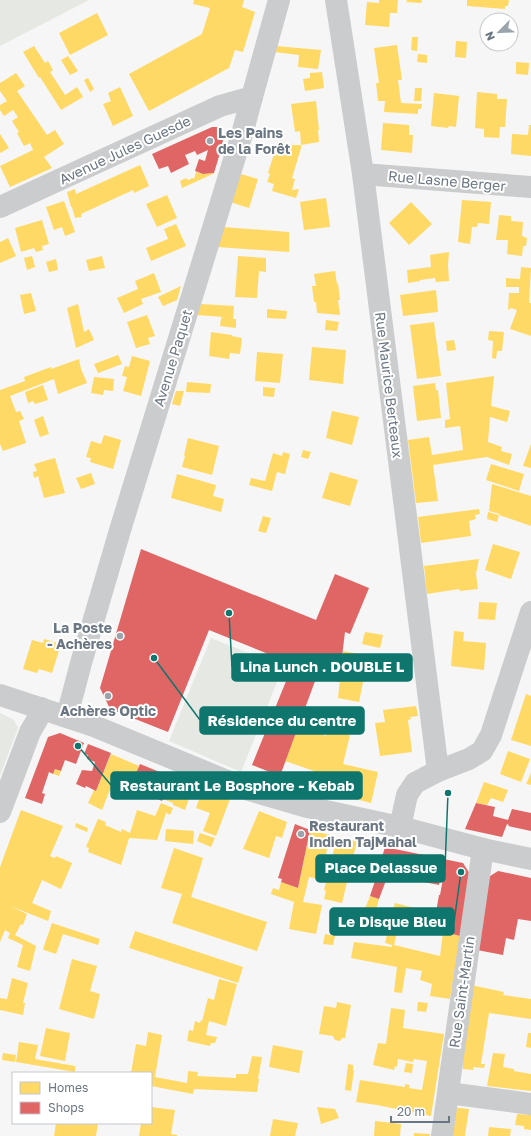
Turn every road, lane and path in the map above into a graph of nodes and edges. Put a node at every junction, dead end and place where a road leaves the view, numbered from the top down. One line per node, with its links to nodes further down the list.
1 (279, 0): 3 (street, Avenue Paquet)
2 (336, 0): 4 (street, Rue Maurice Berteaux)
3 (252, 96): 6 (street, Avenue Jules Guesde); 10 (street, Avenue Paquet)
4 (363, 174): 5 (street, Rue Lasne Berger); 11 (street, Rue Maurice Berteaux)
5 (531, 187)
6 (0, 208)
7 (531, 612): 11 (street)
8 (0, 695): 9 (street)
9 (41, 708): 10 (street); 12 (street)
10 (67, 716): 13 (street)
11 (438, 771): 13 (street)
12 (0, 812)
13 (400, 827): 14 (street)
14 (483, 849): 15 (street); 16 (street, Rue Saint-Martin)
15 (531, 859)
16 (448, 1093): 17 (street); 18 (street, Rue Saint-Martin)
17 (531, 1104)
18 (442, 1136)

